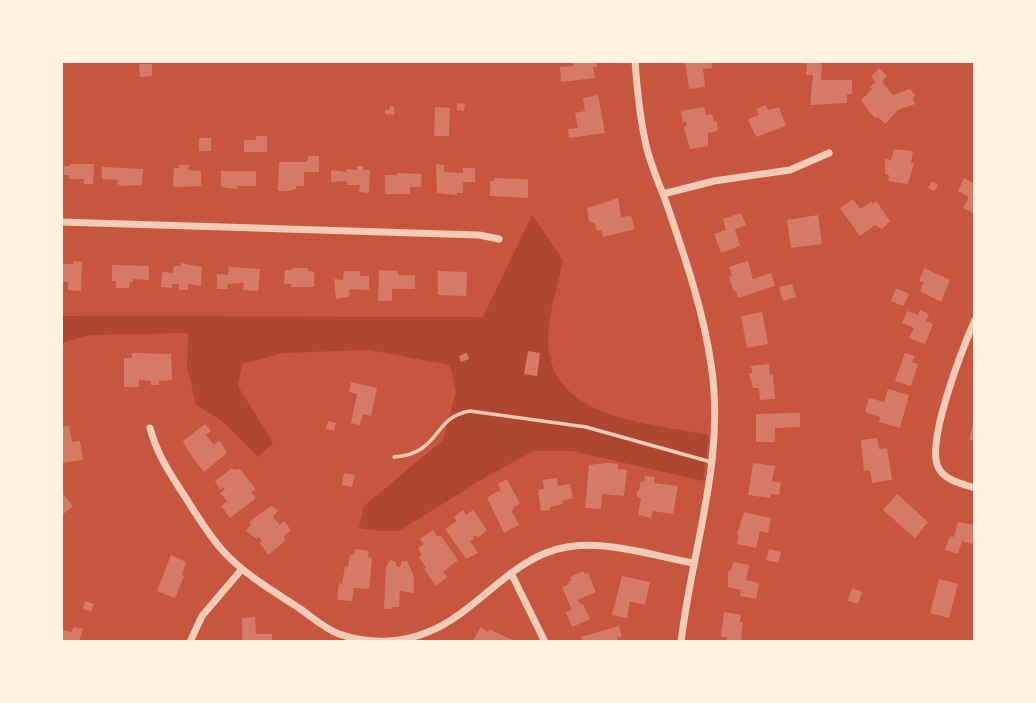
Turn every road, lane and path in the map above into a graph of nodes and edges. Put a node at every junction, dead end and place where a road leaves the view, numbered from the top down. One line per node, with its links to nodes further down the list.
1 (635, 61): 3 (street)
2 (829, 153): 3 (street)
3 (663, 194): 9 (street)
4 (61, 222): 5 (street)
5 (499, 239)
6 (975, 320): 10 (street)
7 (150, 428): 12 (street)
8 (394, 457): 9 (lane)
9 (713, 463): 11 (street)
10 (975, 488)
11 (693, 564): 13 (street); 16 (street)
12 (242, 569): 13 (street); 14 (street)
13 (511, 573): 15 (street)
14 (190, 642)
15 (545, 642)
16 (681, 642)

